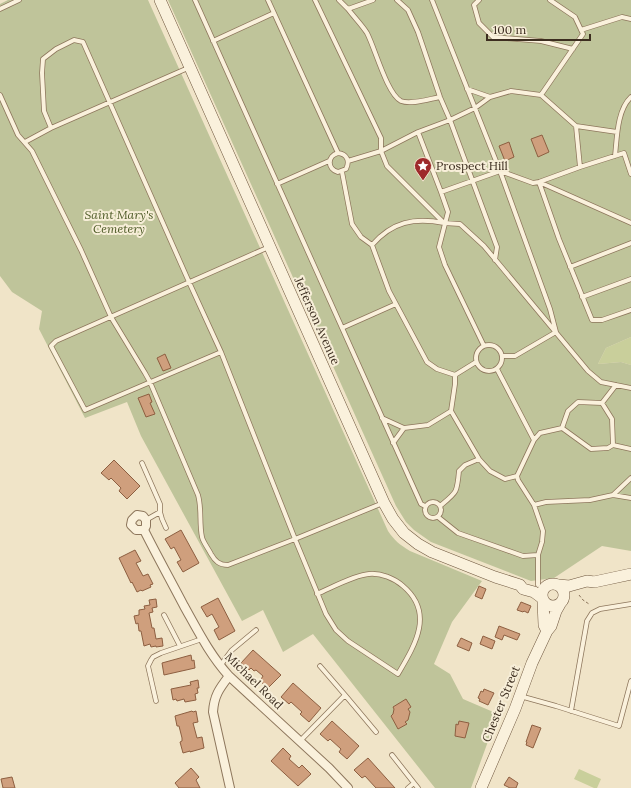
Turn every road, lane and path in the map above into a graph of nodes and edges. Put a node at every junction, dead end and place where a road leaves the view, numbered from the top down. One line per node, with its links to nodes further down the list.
1 (19, 0): 12 (lane)
2 (160, 0): 19 (main road, Jefferson Avenue)
3 (195, 0): 17 (lane)
4 (268, 0): 14 (lane)
5 (315, 0): 34 (lane)
6 (339, 0): 13 (lane)
7 (373, 0): 13 (lane)
8 (397, 0): 23 (lane)
9 (432, 0): 20 (lane)
10 (479, 0): 18 (lane)
11 (550, 0): 16 (lane)
12 (0, 9)
13 (348, 9): 23 (lane)
14 (274, 13): 17 (lane); 35 (lane)
15 (631, 19): 16 (lane)
16 (581, 30): 18 (lane)
17 (213, 41): 45 (lane)
18 (573, 50): 22 (lane)
19 (190, 67): 26 (lane); 51 (main road, Jefferson Avenue)
20 (467, 89): 24 (lane); 27 (lane)
21 (0, 95): 33 (lane)
22 (541, 95): 24 (lane); 29 (lane)
23 (440, 97): 28 (lane)
24 (490, 97): 27 (lane)
25 (631, 97): 32 (lane)
26 (110, 102): 30 (lane); 30 (lane); 55 (lane)
27 (475, 108): 28 (lane); 40 (lane)
28 (450, 120): 31 (lane); 43 (lane)
29 (576, 126): 32 (lane); 39 (lane)
30 (51, 128): 33 (lane)
31 (418, 132): 34 (lane); 46 (lane)
32 (617, 132): 36 (lane)
33 (25, 142): 59 (lane)
34 (381, 151): 38 (lane); 47 (lane)
35 (338, 153): 37 (lane); 38 (lane)
36 (615, 156): 39 (lane); 42 (lane)
37 (329, 161): 41 (lane); 45 (lane)
38 (348, 161): 41 (lane)
39 (580, 167): 44 (lane)
40 (500, 171): 43 (lane); 44 (lane); 61 (lane)
41 (342, 172): 50 (lane)
42 (631, 174)
43 (474, 182): 46 (lane); 52 (lane)
44 (539, 182): 48 (lane); 53 (lane)
45 (277, 184): 60 (lane)
46 (441, 192): 47 (lane)
47 (444, 223): 50 (lane); 52 (lane); 62 (lane)
48 (631, 223)
49 (631, 244): 53 (lane)
50 (372, 245): 57 (lane)
51 (270, 246): 55 (lane); 86 (main road, Jefferson Avenue)
52 (495, 260): 61 (lane)
53 (570, 267): 56 (lane)
54 (631, 279): 56 (lane)
55 (189, 282): 59 (lane); 63 (lane)
56 (582, 297): 58 (lane)
57 (396, 304): 60 (lane); 67 (lane)
58 (631, 310)
59 (111, 317): 68 (lane); 68 (lane)
60 (342, 328): 73 (lane)
61 (556, 332): 64 (lane); 69 (lane)
62 (484, 346): 64 (lane); 65 (lane)
63 (221, 352): 68 (lane); 95 (lane)
64 (503, 356): 66 (lane)
65 (476, 362): 66 (lane); 67 (lane)
66 (497, 369): 76 (lane)
67 (454, 375): 72 (lane)
68 (150, 382): 95 (lane)
69 (616, 384): 70 (lane); 71 (lane)
70 (631, 388)
71 (602, 403): 75 (lane); 78 (lane)
72 (451, 411): 74 (lane); 80 (lane)
73 (382, 418): 74 (lane); 77 (lane)
74 (404, 428): 77 (lane)
75 (562, 428): 76 (lane); 78 (lane)
76 (534, 440): 82 (lane)
77 (393, 443): 88 (lane)
78 (613, 445): 79 (lane)
79 (631, 449)
80 (479, 458): 82 (lane); 89 (lane)
81 (142, 463): 90 (lane)
82 (517, 476): 87 (lane)
83 (631, 478): 84 (lane)
84 (613, 495): 85 (lane); 87 (lane)
85 (631, 498)
86 (384, 503): 95 (lane); 99 (main road, Jefferson Avenue)
87 (534, 505): 96 (lane)
88 (425, 506): 89 (lane); 91 (lane)
89 (440, 506): 91 (lane)
90 (160, 512): 92 (lane); 93 (lane)
91 (438, 517): 96 (lane)
92 (146, 520): 94 (street); 94 (street, Michael Road)
93 (166, 528)
94 (144, 530): 110 (street, Michael Road)
95 (295, 539): 101 (lane)
96 (538, 555): 100 (lane)
97 (631, 574): 98 (main road, Jefferson Avenue)
98 (594, 582): 100 (main road, Jefferson Avenue); 104 (main road, Jefferson Avenue)
99 (520, 585): 100 (main road, Jefferson Avenue); 103 (main road, Jefferson Avenue)
100 (549, 585): 103 (main road); 104 (main road)
101 (317, 594): 101 (lane)
102 (579, 595): 105 (path)
103 (543, 600): 104 (main road); 109 (main road)
104 (561, 602): 109 (main road, Chester Street)
105 (589, 604)
106 (631, 604): 119 (lane)
107 (164, 615): 111 (lane)
108 (256, 630): 112 (lane)
109 (547, 631): 117 (main road, Chester Street)
110 (202, 639): 111 (lane); 112 (street, Michael Road)
111 (180, 646): 118 (lane)
112 (220, 666): 114 (street, Michael Road)
113 (320, 666): 116 (lane)
114 (229, 676): 121 (street, Michael Road); 124 (street)
115 (631, 681): 119 (lane)
116 (345, 694): 120 (lane); 121 (lane)
117 (520, 696): 119 (lane); 128 (main road, Chester Street)
118 (156, 701)
119 (571, 711)
120 (376, 732)
121 (300, 741): 125 (street, Michael Road)
122 (392, 755): 123 (lane)
123 (414, 783): 126 (lane); 127 (lane)
124 (230, 788)
125 (348, 788)
126 (408, 788)
127 (418, 788)
128 (481, 788)

